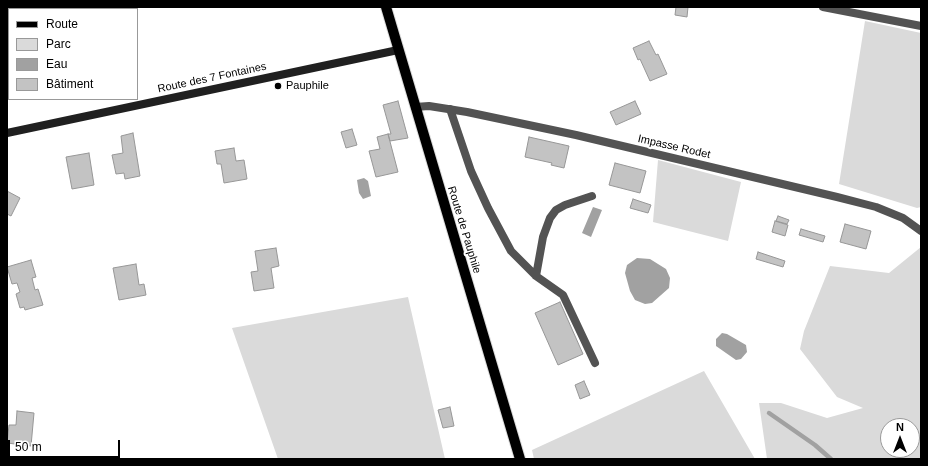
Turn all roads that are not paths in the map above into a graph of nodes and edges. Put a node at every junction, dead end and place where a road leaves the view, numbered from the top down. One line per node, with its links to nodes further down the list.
1 (386, 7): 4 (main road, Route de Pauphile)
2 (823, 7): 3 (street)
3 (921, 26)
4 (398, 50): 5 (main road, Route de Pauphile); 7 (street, Route des 7 Fontaines)
5 (415, 107): 6 (street, Impasse Rodet); 12 (main road, Route de Pauphile)
6 (450, 110): 9 (street, Impasse Rodet); 10 (street)
7 (7, 133)
8 (592, 196): 10 (street)
9 (921, 230)
10 (536, 276): 11 (street)
11 (595, 363)
12 (520, 459)

